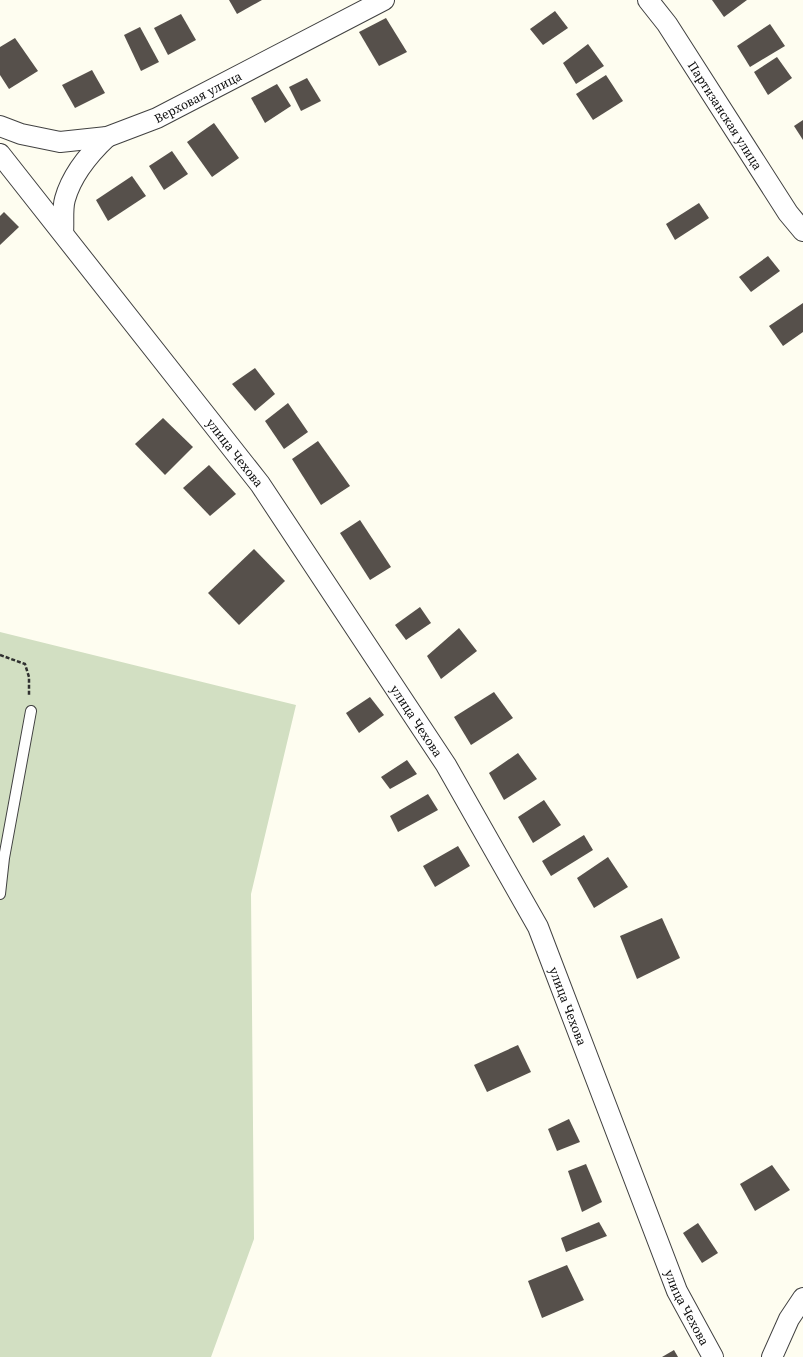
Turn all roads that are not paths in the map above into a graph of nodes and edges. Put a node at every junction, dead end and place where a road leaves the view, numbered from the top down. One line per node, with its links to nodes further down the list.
1 (384, 0): 4 (street, Верховая улица)
2 (648, 0): 6 (street, Партизанская улица)
3 (0, 126): 4 (street, Верховая улица)
4 (107, 137): 7 (street)
5 (1, 157): 7 (street, улица Чехова)
6 (803, 231)
7 (63, 233): 11 (street, улица Чехова)
8 (30, 711): 9 (lane)
9 (0, 894)
10 (803, 1298): 12 (street)
11 (713, 1357)
12 (772, 1357)

